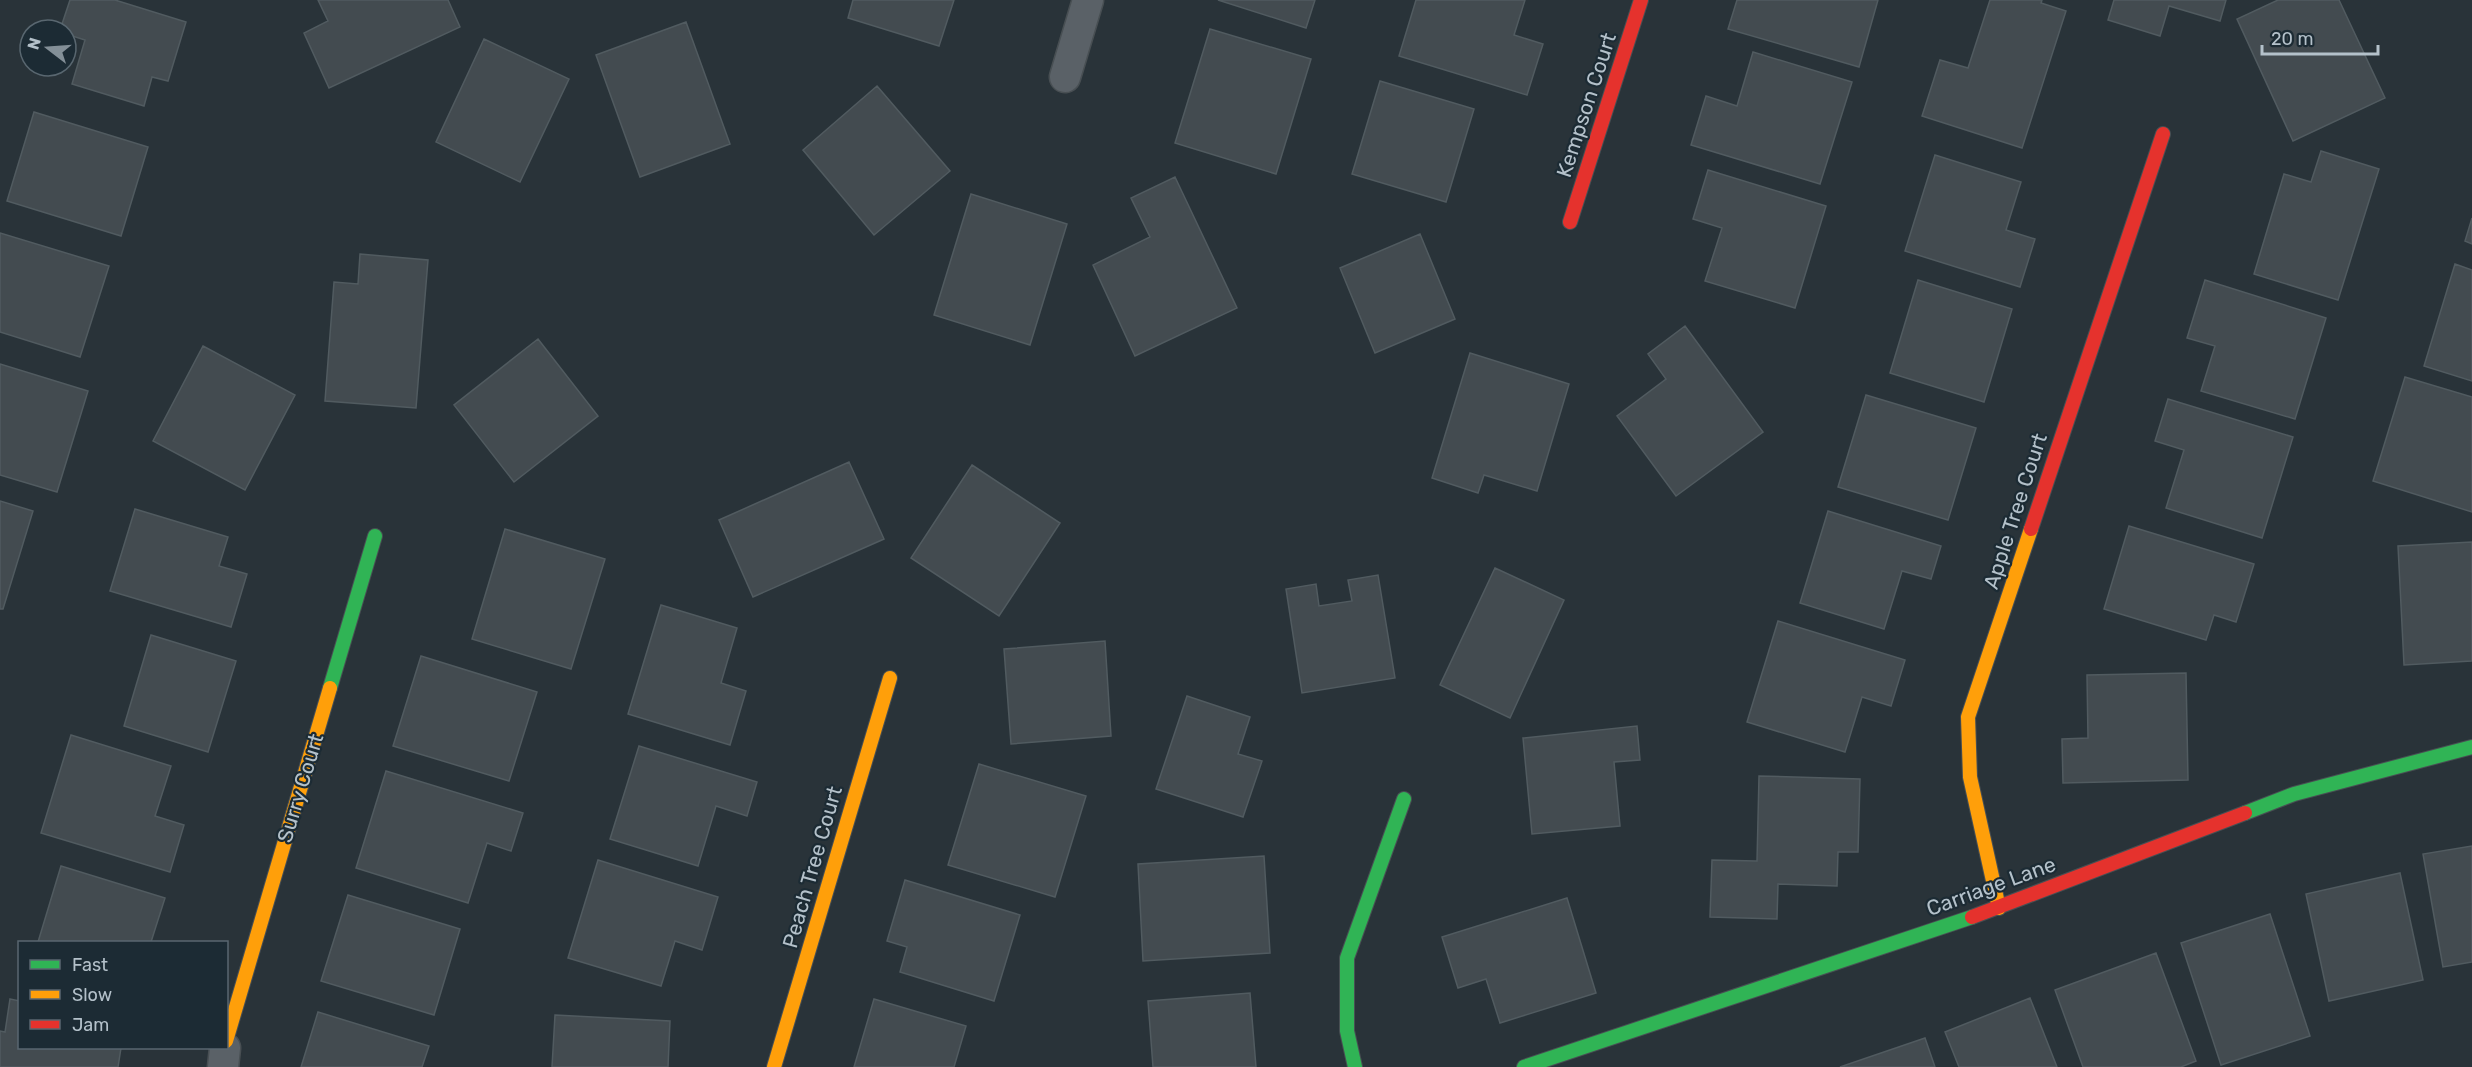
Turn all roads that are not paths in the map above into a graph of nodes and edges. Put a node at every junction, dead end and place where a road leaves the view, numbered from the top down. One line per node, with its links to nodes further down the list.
1 (1088, 0): 3 (street)
2 (1641, 0): 5 (street, Kempson Court)
3 (1065, 77)
4 (2163, 134): 10 (street, Apple Tree Court)
5 (1570, 222)
6 (375, 536): 11 (street, Surry Court)
7 (890, 678): 14 (street, Peach Tree Court)
8 (2472, 747): 10 (street, Carriage Lane)
9 (1404, 799): 15 (street)
10 (1999, 908): 16 (street, Carriage Lane)
11 (228, 1034)
12 (225, 1049): 13 (street)
13 (223, 1067)
14 (774, 1067)
15 (1355, 1067)
16 (1524, 1067)

